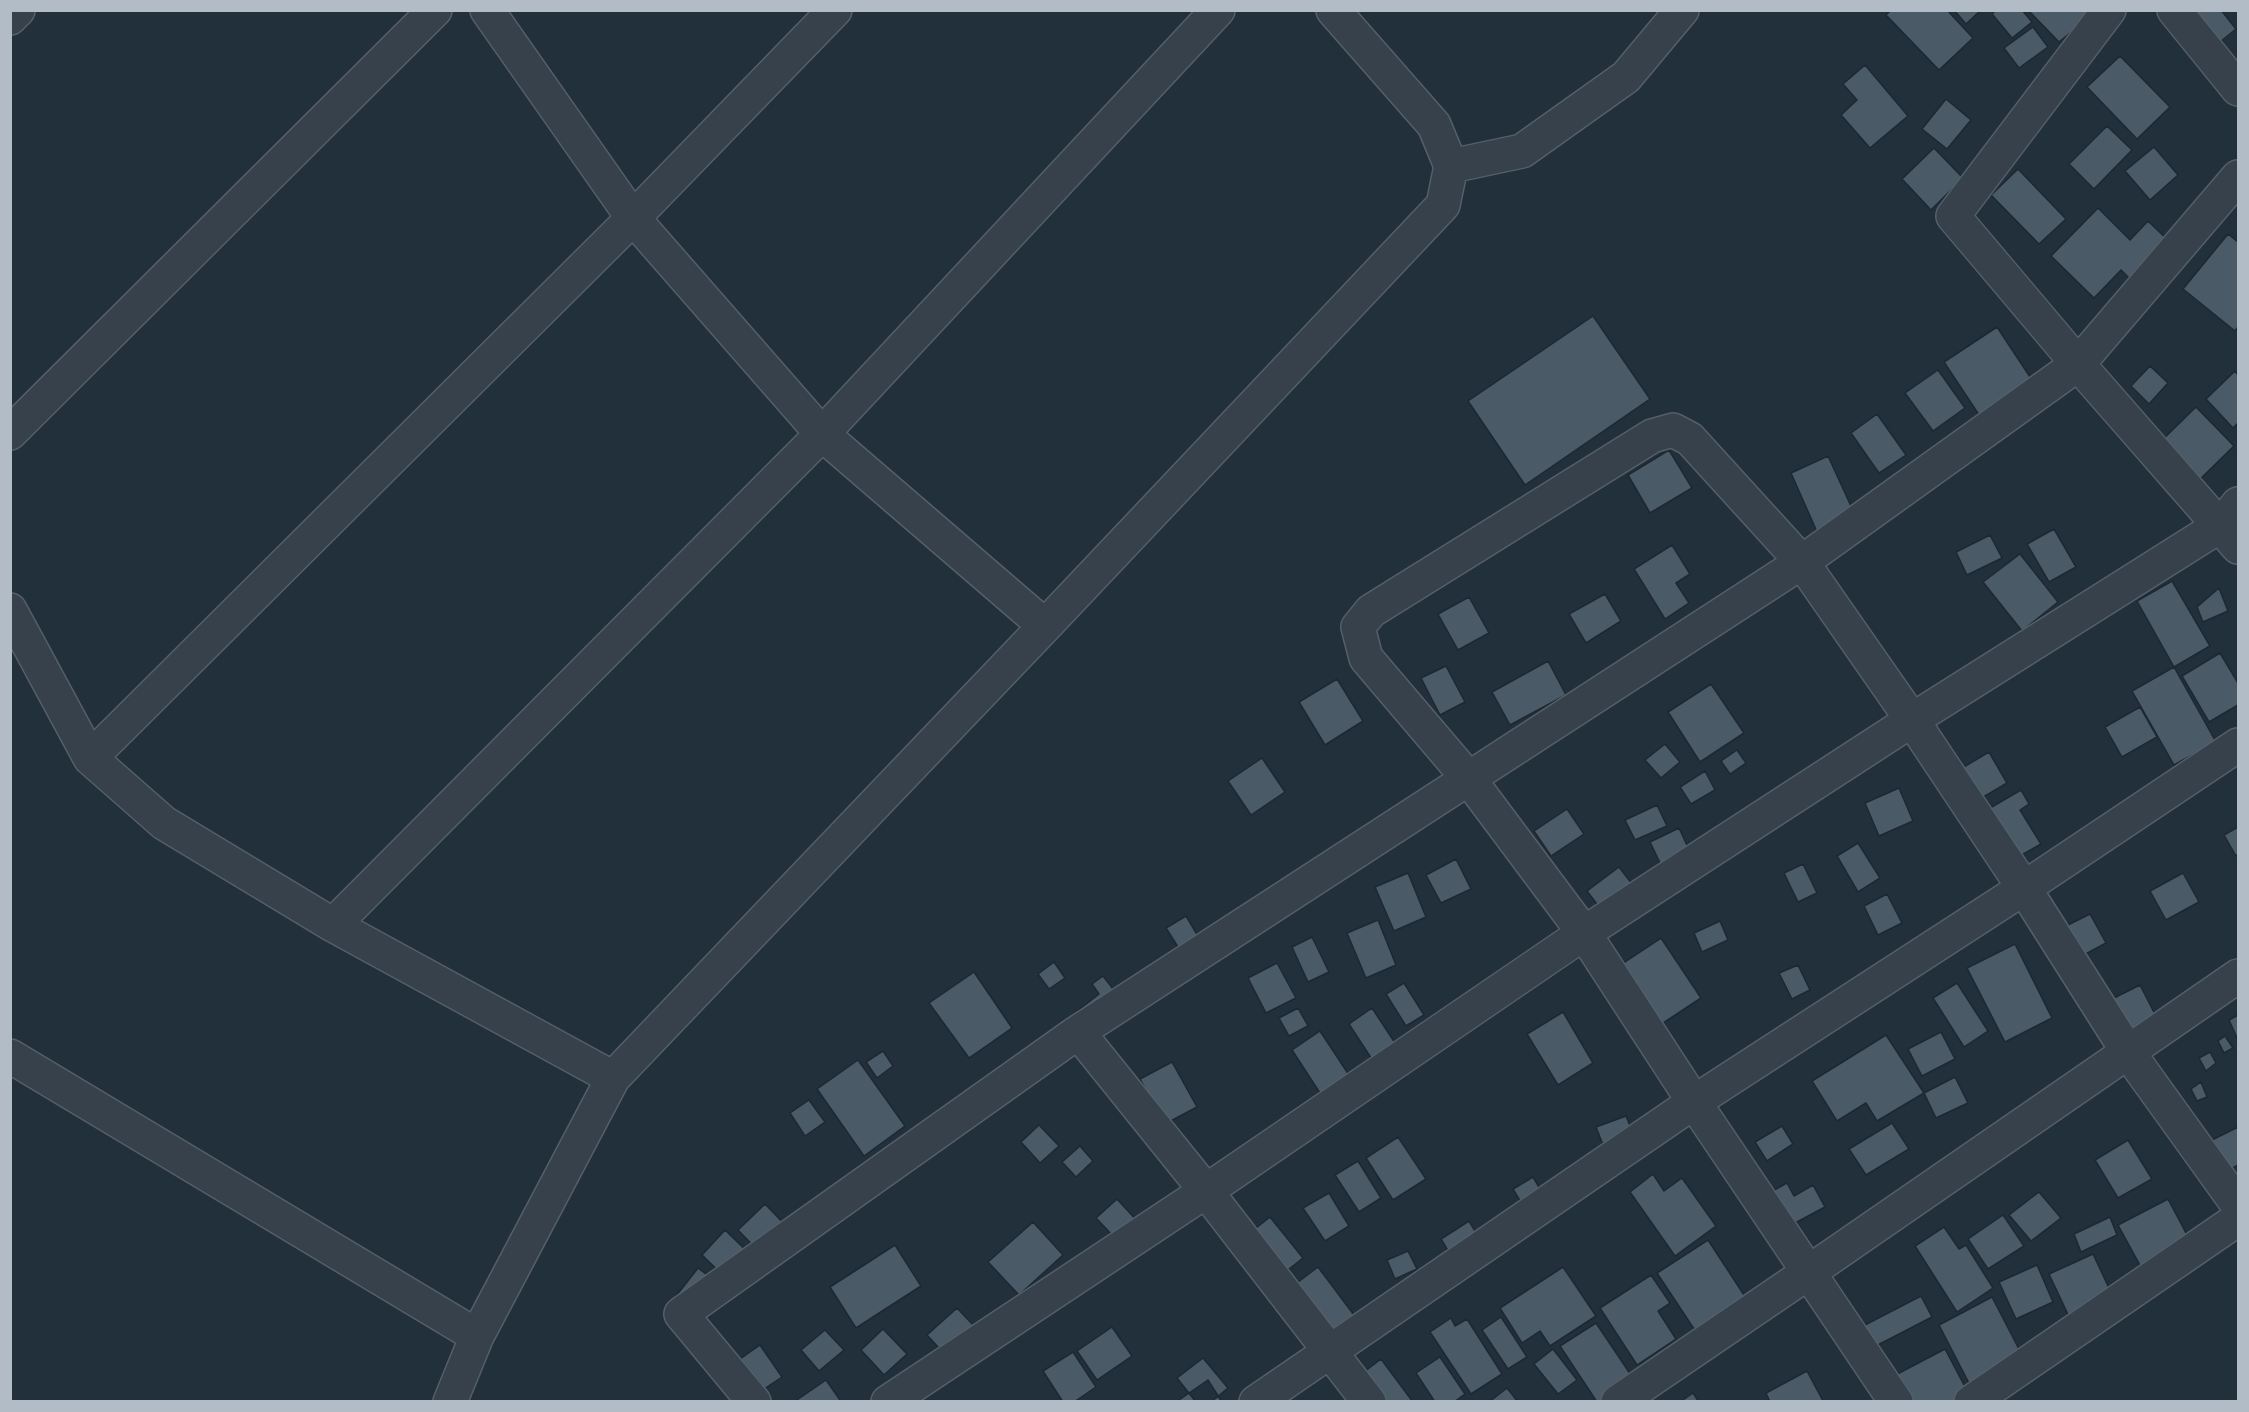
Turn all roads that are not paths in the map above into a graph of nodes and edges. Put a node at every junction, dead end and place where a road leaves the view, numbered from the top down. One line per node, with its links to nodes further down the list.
1 (18, 10): 10 (street)
2 (435, 10): 16 (street)
3 (487, 10): 14 (street)
4 (835, 10): 14 (street)
5 (1218, 10): 17 (street)
6 (1334, 10): 12 (street)
7 (1682, 10): 12 (street)
8 (2109, 10): 15 (street)
9 (2174, 10): 11 (street)
10 (10, 18)
11 (2238, 89)
12 (1451, 166): 21 (street)
13 (2238, 177): 15 (street)
14 (633, 218): 17 (street); 24 (street)
15 (2078, 364): 18 (street); 19 (street)
16 (10, 433)
17 (822, 434): 21 (street); 27 (street)
18 (2232, 525): 22 (street)
19 (1802, 562): 22 (street); 25 (street); 25 (street)
20 (10, 610): 24 (street)
21 (1045, 626): 33 (street)
22 (1912, 720): 26 (street); 28 (street)
23 (2238, 745): 26 (street)
24 (90, 758): 27 (street)
25 (1469, 779): 28 (street); 30 (street)
26 (2024, 888): 31 (street); 34 (street)
27 (333, 925): 33 (street)
28 (1584, 933): 34 (street); 35 (street)
29 (2238, 976): 31 (street)
30 (1077, 1032): 35 (street); 42 (street)
31 (2128, 1052): 36 (street); 38 (street)
32 (10, 1056): 39 (street)
33 (613, 1077): 39 (street)
34 (1694, 1102): 38 (street); 40 (street)
35 (1206, 1191): 40 (street); 43 (street)
36 (2238, 1204)
37 (2238, 1220): 48 (street)
38 (1809, 1272): 46 (street); 47 (street)
39 (477, 1336): 41 (street)
40 (1330, 1351): 44 (street); 45 (street)
41 (450, 1401)
42 (754, 1401)
43 (888, 1401)
44 (1256, 1401)
45 (1369, 1401)
46 (1618, 1401)
47 (1896, 1401)
48 (1971, 1401)

